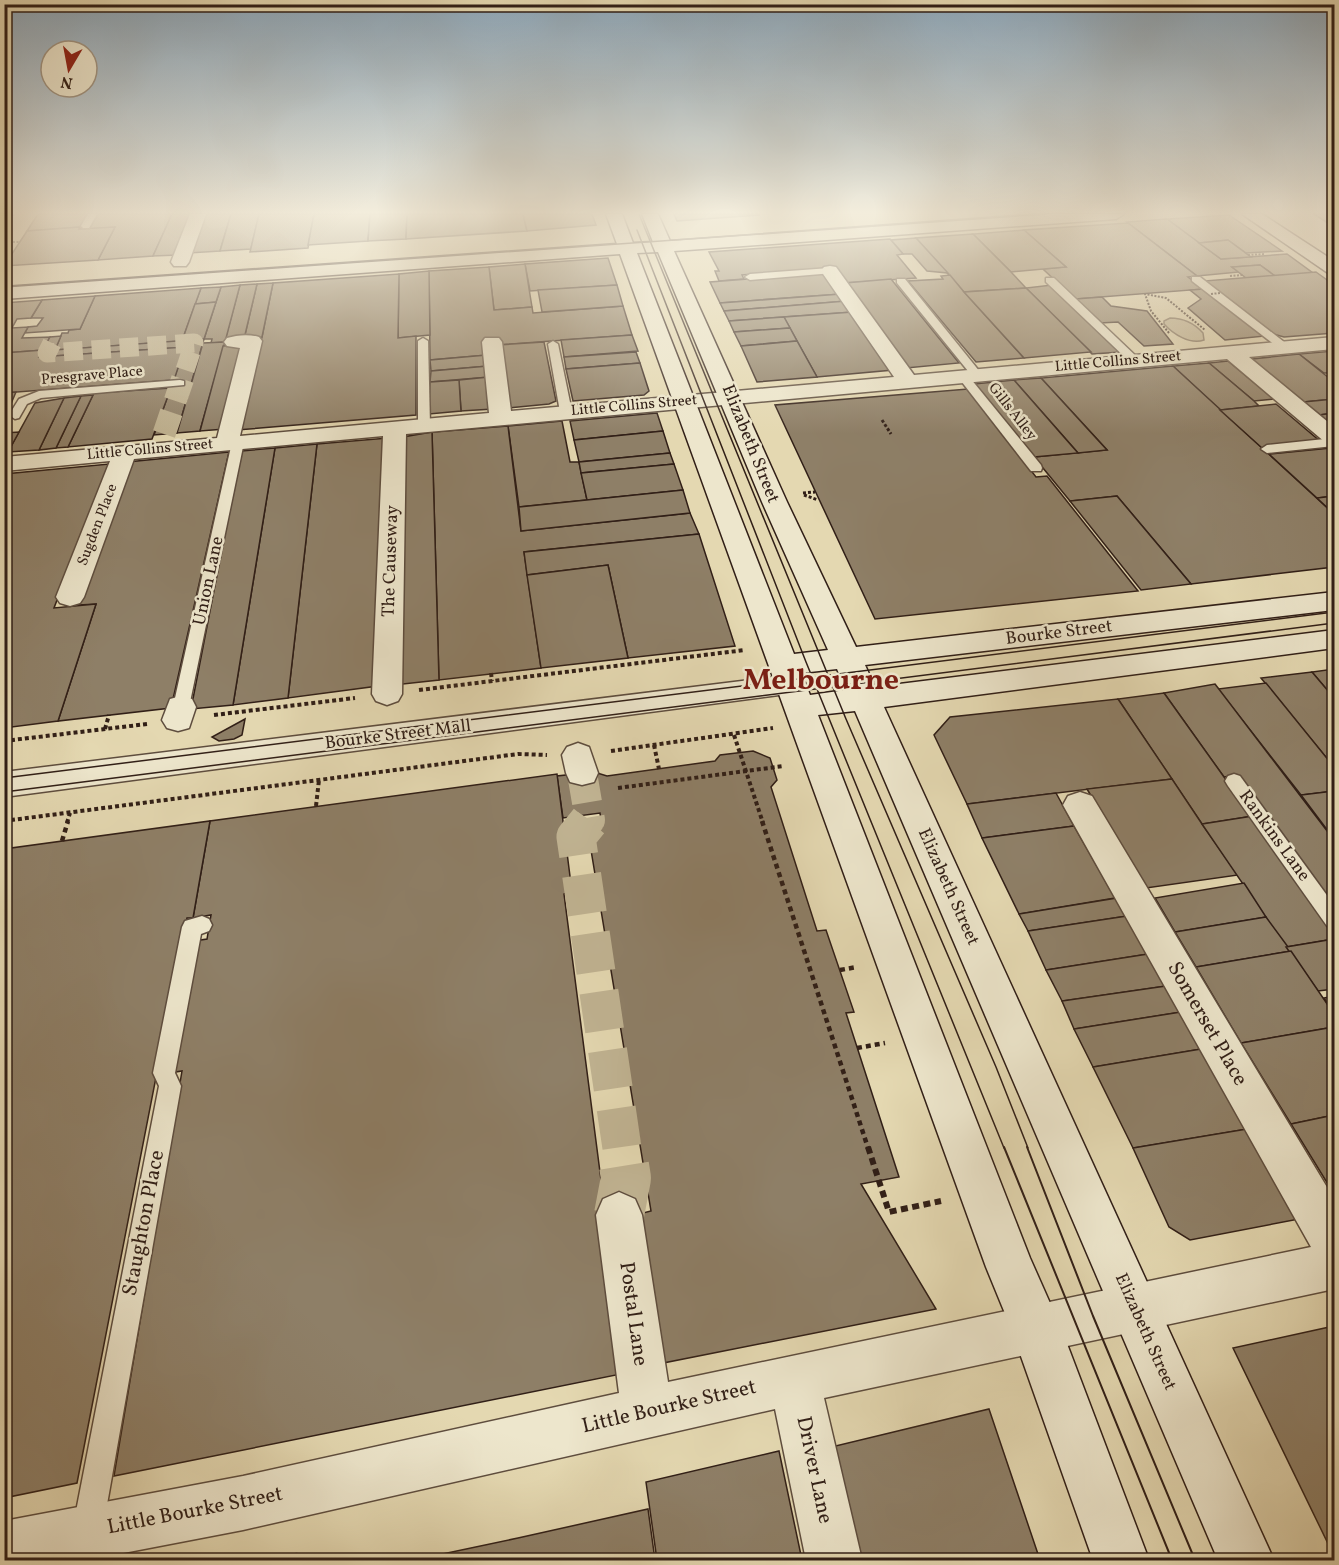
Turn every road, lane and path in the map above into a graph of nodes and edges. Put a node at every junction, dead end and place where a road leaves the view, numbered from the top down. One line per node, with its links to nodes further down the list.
1 (78, 287): 8 (street)
2 (641, 287): 25 (street)
3 (682, 287): 24 (street, Elizabeth Street)
4 (842, 287): 22 (street)
5 (905, 287): 21 (lane, Gills Alley)
6 (1057, 287): 20 (lane)
7 (1206, 287): 18 (lane)
8 (4, 293)
9 (1220, 293): 10 (path, bridge)
10 (1211, 294)
11 (1163, 327): 12 (path)
12 (1210, 334)
13 (423, 341): 30 (lane)
14 (234, 342): 34 (street)
15 (492, 342): 28 (street)
16 (1335, 343): 18 (street, Little Collins Street)
17 (553, 344): 26 (lane)
18 (1284, 347): 19 (street, Little Collins Street)
19 (1231, 352): 20 (street, Little Collins Street); 33 (street)
20 (1134, 360): 21 (street, Little Collins Street)
21 (969, 375): 22 (street, Little Collins Street); 38 (lane, Gills Alley)
22 (907, 380): 24 (street, Little Collins Street)
23 (180, 383): 27 (lane, Presgrave Place)
24 (730, 397): 25 (street, Little Collins Street); 44 (street, Elizabeth Street)
25 (684, 401): 26 (street, Little Collins Street); 48 (street)
26 (566, 412): 28 (street, Little Collins Street)
27 (15, 415)
28 (501, 418): 30 (street, Little Collins Street)
29 (882, 420): 32 (path)
30 (424, 425): 31 (street, Little Collins Street)
31 (395, 428): 34 (street, Little Collins Street); 47 (street, The Causeway)
32 (891, 434)
33 (1335, 440): 35 (lane)
34 (232, 442): 36 (street, Little Collins Street); 52 (lane, Union Lane)
35 (1267, 449)
36 (124, 452): 37 (street, Little Collins Street); 41 (street, Sugden Place)
37 (4, 464)
38 (1036, 468)
39 (815, 492): 40 (path)
40 (818, 500)
41 (70, 597)
42 (1335, 601): 44 (street, Bourke Street)
43 (1335, 639): 49 (street)
44 (846, 657): 48 (street, Bourke Street); 49 (street, Elizabeth Street)
45 (491, 674): 46 (path)
46 (492, 681)
47 (387, 694)
48 (789, 696): 49 (street); 55 (path); 62 (street, Bourke Street Mall); 80 (street)
49 (865, 699): 79 (street, Elizabeth Street)
50 (259, 701): 51 (path)
51 (258, 710)
52 (179, 713)
53 (109, 715): 54 (path)
54 (105, 729)
55 (734, 735): 56 (path); 59 (path)
56 (654, 746): 58 (path); 60 (path)
57 (787, 766): 59 (path)
58 (659, 769)
59 (745, 771): 63 (path); 75 (path)
60 (319, 780): 65 (path); 66 (path)
61 (1234, 781): 69 (lane, Rankins Lane)
62 (4, 785)
63 (618, 788)
64 (1080, 805): 77 (street, Somerset Place)
65 (316, 806)
66 (70, 813): 67 (path); 68 (path)
67 (4, 821)
68 (62, 841)
69 (1335, 920)
70 (202, 925): 83 (lane, Staughton Place)
71 (859, 967): 72 (path)
72 (840, 970)
73 (885, 1043): 74 (path)
74 (857, 1048)
75 (942, 1201)
76 (619, 1215): 82 (street, Postal Lane)
77 (1335, 1242)
78 (1335, 1266): 79 (street, Little Bourke Street)
79 (1134, 1307): 80 (street, Little Bourke Street); 89 (street, Elizabeth Street)
80 (1036, 1328): 81 (street, Little Bourke Street); 88 (street)
81 (794, 1379): 82 (street, Little Bourke Street); 87 (street, Driver Lane)
82 (647, 1413): 83 (street, Little Bourke Street)
83 (87, 1532): 85 (street, Little Bourke Street)
84 (299, 1548): 86 (path)
85 (4, 1549)
86 (298, 1560)
87 (834, 1560)
88 (1121, 1560)
89 (1246, 1560)

